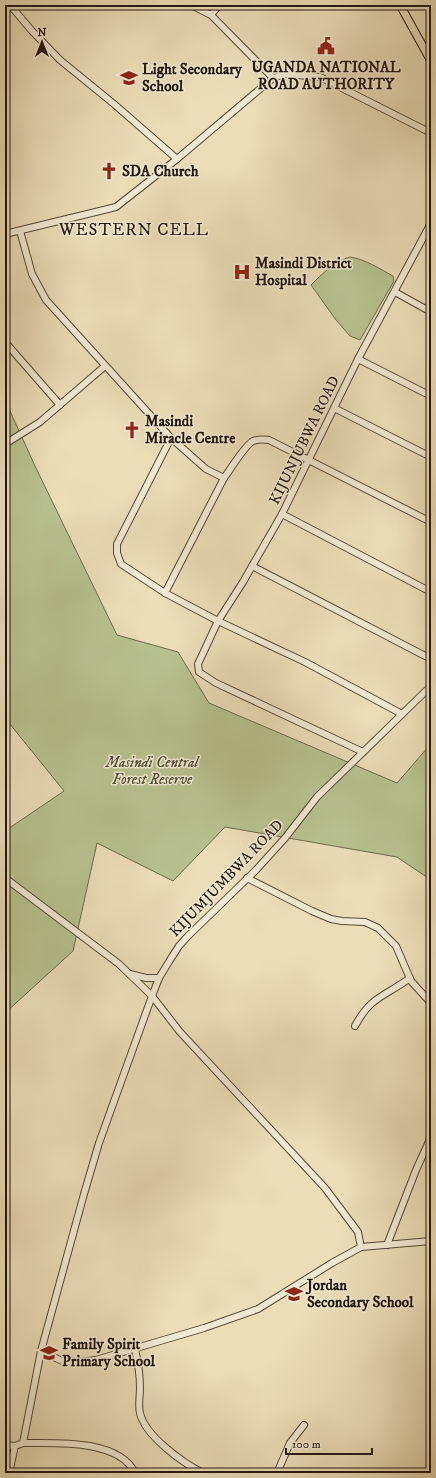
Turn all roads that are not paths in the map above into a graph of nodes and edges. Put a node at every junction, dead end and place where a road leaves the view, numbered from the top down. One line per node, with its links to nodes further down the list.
1 (10, 5): 9 (street)
2 (191, 5): 5 (street)
3 (218, 5): 5 (street)
4 (400, 5): 6 (main road)
5 (210, 15): 7 (street)
6 (431, 61)
7 (273, 78): 8 (street); 9 (street)
8 (431, 133)
9 (177, 159): 11 (street)
10 (431, 223): 13 (street, KIJUNJUBWA ROAD)
11 (20, 230): 12 (street); 17 (street)
12 (5, 234)
13 (395, 292): 14 (street); 16 (street, KIJUNJUBWA ROAD)
14 (431, 312)
15 (5, 342): 19 (street)
16 (358, 359): 18 (street); 20 (street, KIJUNJUBWA ROAD)
17 (105, 366): 19 (street); 21 (street)
18 (431, 396)
19 (60, 405): 22 (street)
20 (334, 408): 23 (street); 24 (street, KIJUNJUBWA ROAD)
21 (172, 438): 25 (street); 30 (street)
22 (5, 444)
23 (431, 457)
24 (309, 460): 25 (street); 26 (street, KIJUNJUBWA ROAD); 27 (street)
25 (224, 478): 30 (street)
26 (282, 514): 28 (street, KIJUNJUBWA ROAD); 29 (street)
27 (431, 522)
28 (252, 566): 31 (street, KIJUNJUBWA ROAD); 32 (street)
29 (431, 592)
30 (165, 593): 31 (street)
31 (218, 621): 34 (street); 35 (street, KIJUNJUBWA ROAD)
32 (430, 657)
33 (431, 686): 34 (street, KIJUMJUMBWA ROAD)
34 (402, 714): 35 (street, KIJUMJUMBWA ROAD)
35 (363, 752): 37 (street, KIJUMJUMBWA ROAD)
36 (5, 878): 38 (street)
37 (247, 878): 39 (street, KIJUMJUMBWA ROAD); 40 (street)
38 (130, 974): 39 (street); 41 (street)
39 (159, 978): 41 (street, KIJUMJUMBWA ROAD)
40 (410, 978): 42 (street); 43 (street)
41 (152, 996): 47 (street); 49 (street, KIJUMJUMBWA ROAD)
42 (431, 1003)
43 (355, 1026)
44 (431, 1137): 46 (street)
45 (431, 1240): 46 (street)
46 (387, 1245): 47 (street)
47 (362, 1248): 48 (street)
48 (135, 1349): 49 (street); 56 (street)
49 (41, 1351): 51 (street, KIJUMJUMBWA ROAD)
50 (304, 1425): 57 (street)
51 (23, 1443): 53 (street); 55 (street)
52 (5, 1445): 53 (street)
53 (15, 1446): 54 (street)
54 (9, 1473)
55 (135, 1473)
56 (203, 1473)
57 (277, 1473)

